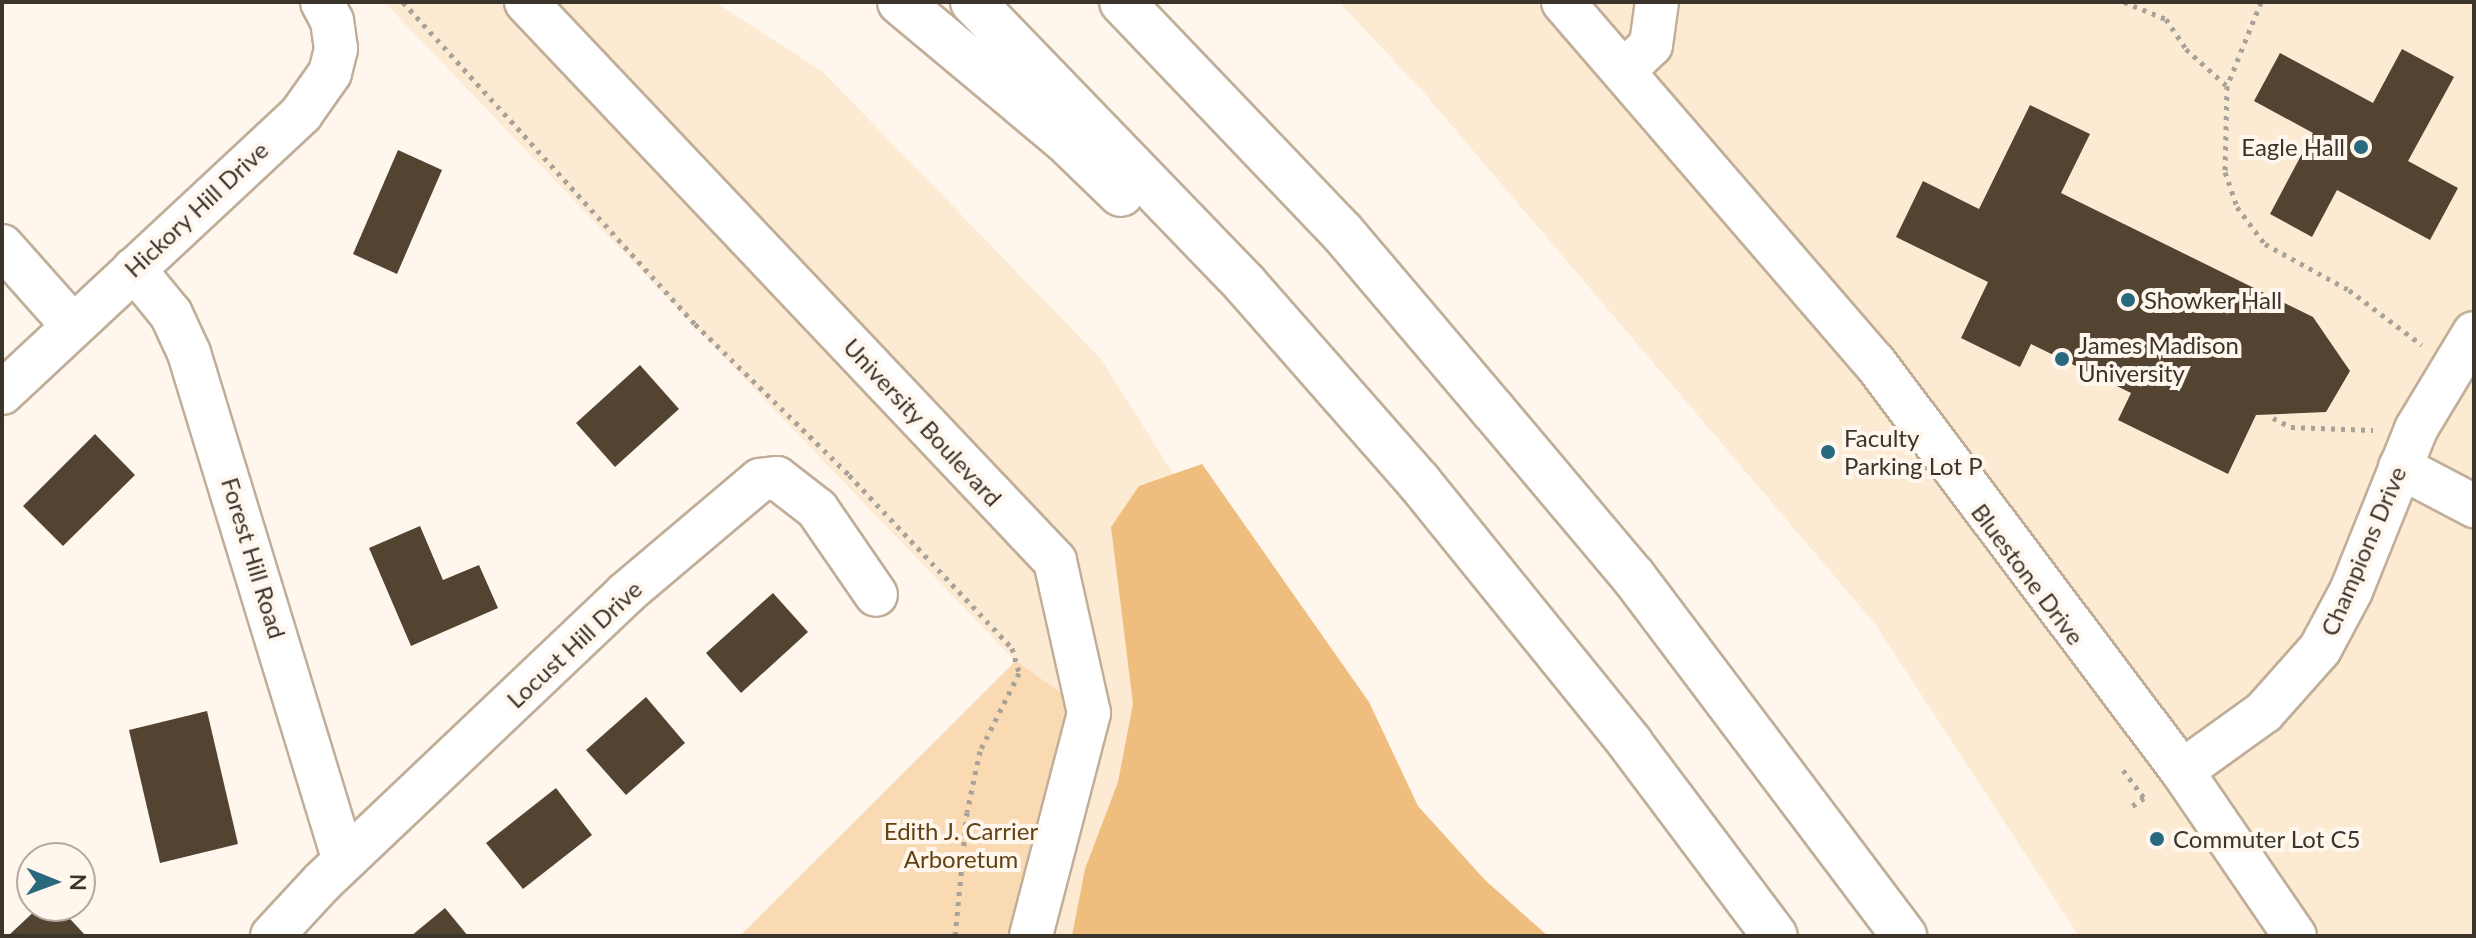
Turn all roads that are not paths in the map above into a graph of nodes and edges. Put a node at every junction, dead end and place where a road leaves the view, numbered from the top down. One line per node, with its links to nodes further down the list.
1 (322, 2): 10 (street, Hickory Hill Drive)
2 (526, 2): 21 (street, University Boulevard)
3 (900, 2): 15 (highway)
4 (973, 2): 15 (highway)
5 (1563, 2): 8 (street, Bluestone Drive)
6 (1657, 2): 8 (street)
7 (1128, 8): 23 (highway)
8 (1625, 70): 18 (street, Bluestone Drive)
9 (2, 246): 11 (street)
10 (134, 269): 11 (street, Hickory Hill Drive); 19 (street, Forest Hill Road)
11 (73, 326): 13 (street, Hickory Hill Drive)
12 (2474, 333): 14 (street, Champions Drive)
13 (2, 393)
14 (2400, 467): 16 (street); 18 (street, Champions Drive)
15 (1419, 482): 22 (highway)
16 (2474, 506)
17 (876, 595): 19 (street, Locust Hill Drive)
18 (2182, 771): 24 (street, Bluestone Drive)
19 (344, 861): 20 (street, Locust Hill Drive)
20 (272, 936)
21 (1031, 936)
22 (1775, 936)
23 (1904, 936)
24 (2295, 936)

